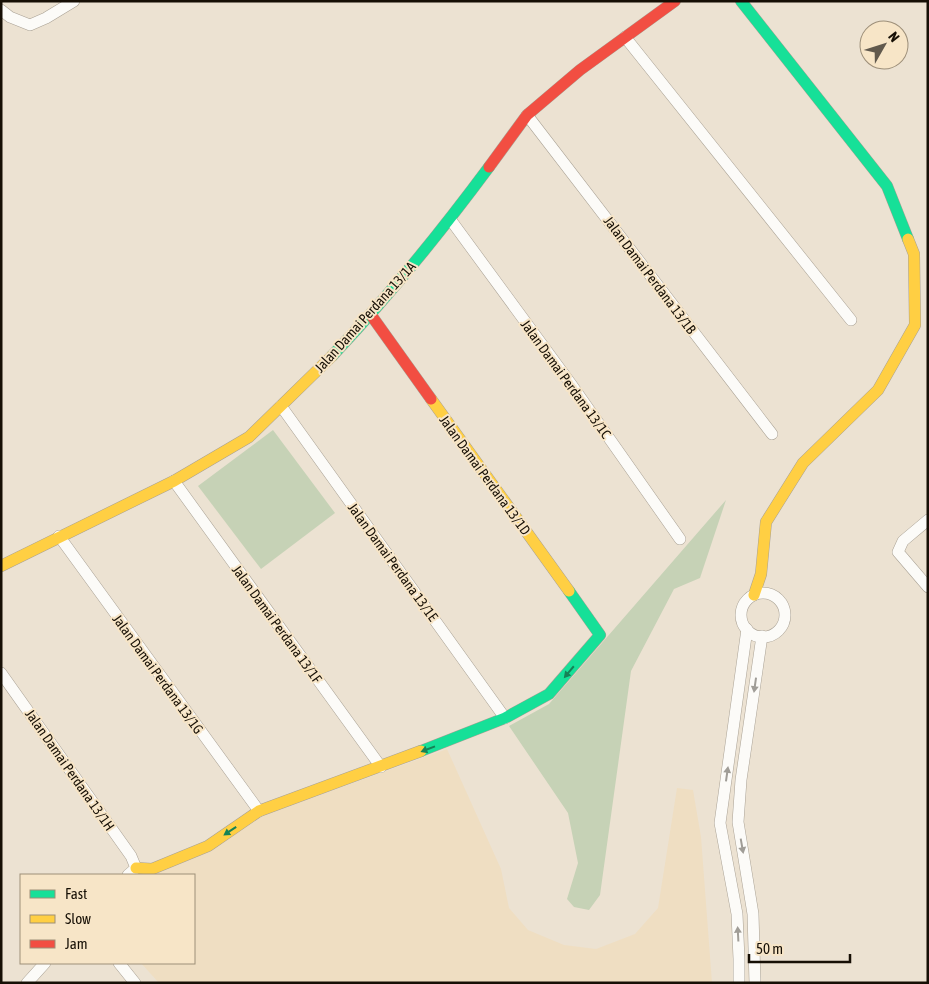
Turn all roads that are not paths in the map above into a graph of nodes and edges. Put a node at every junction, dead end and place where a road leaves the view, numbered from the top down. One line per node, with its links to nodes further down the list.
1 (74, 1): 4 (street)
2 (675, 1): 5 (street, Jalan Damai Perdana 13/1A)
3 (741, 1): 17 (street)
4 (1, 10)
5 (626, 37): 6 (street, Jalan Damai Perdana 13/1A); 9 (street)
6 (527, 115): 7 (street, Jalan Damai Perdana 13/1A); 11 (street, Jalan Damai Perdana 13/1B)
7 (450, 219): 8 (street, Jalan Damai Perdana 13/1A); 15 (street, Jalan Damai Perdana 13/1C)
8 (371, 315): 10 (street, Jalan Damai Perdana 13/1A); 24 (street, Jalan Damai Perdana 13/1D, one-way to 24)
9 (851, 320)
10 (281, 406): 12 (street, Jalan Damai Perdana 13/1A); 24 (street, Jalan Damai Perdana 13/1E)
11 (772, 434)
12 (174, 480): 14 (street, Jalan Damai Perdana 13/1A); 25 (street, Jalan Damai Perdana 13/1F)
13 (928, 520): 18 (street)
14 (59, 536): 16 (street, Jalan Damai Perdana 13/1A); 26 (street, Jalan Damai Perdana 13/1G)
15 (680, 540)
16 (1, 566)
17 (761, 574): 19 (street); 20 (street)
18 (928, 587)
19 (754, 595): 20 (street); 21 (street)
20 (772, 595): 22 (street)
21 (747, 629): 22 (street); 32 (street, one-way to 21)
22 (762, 636): 33 (street, one-way to 33)
23 (1, 673): 27 (street, Jalan Damai Perdana 13/1H)
24 (505, 718): 25 (street, one-way to 25)
25 (381, 767): 26 (street)
26 (259, 811): 27 (street, one-way to 27)
27 (132, 872)
28 (44, 964): 30 (street)
29 (120, 964): 31 (street)
30 (27, 983)
31 (135, 983)
32 (739, 983)
33 (755, 983)

